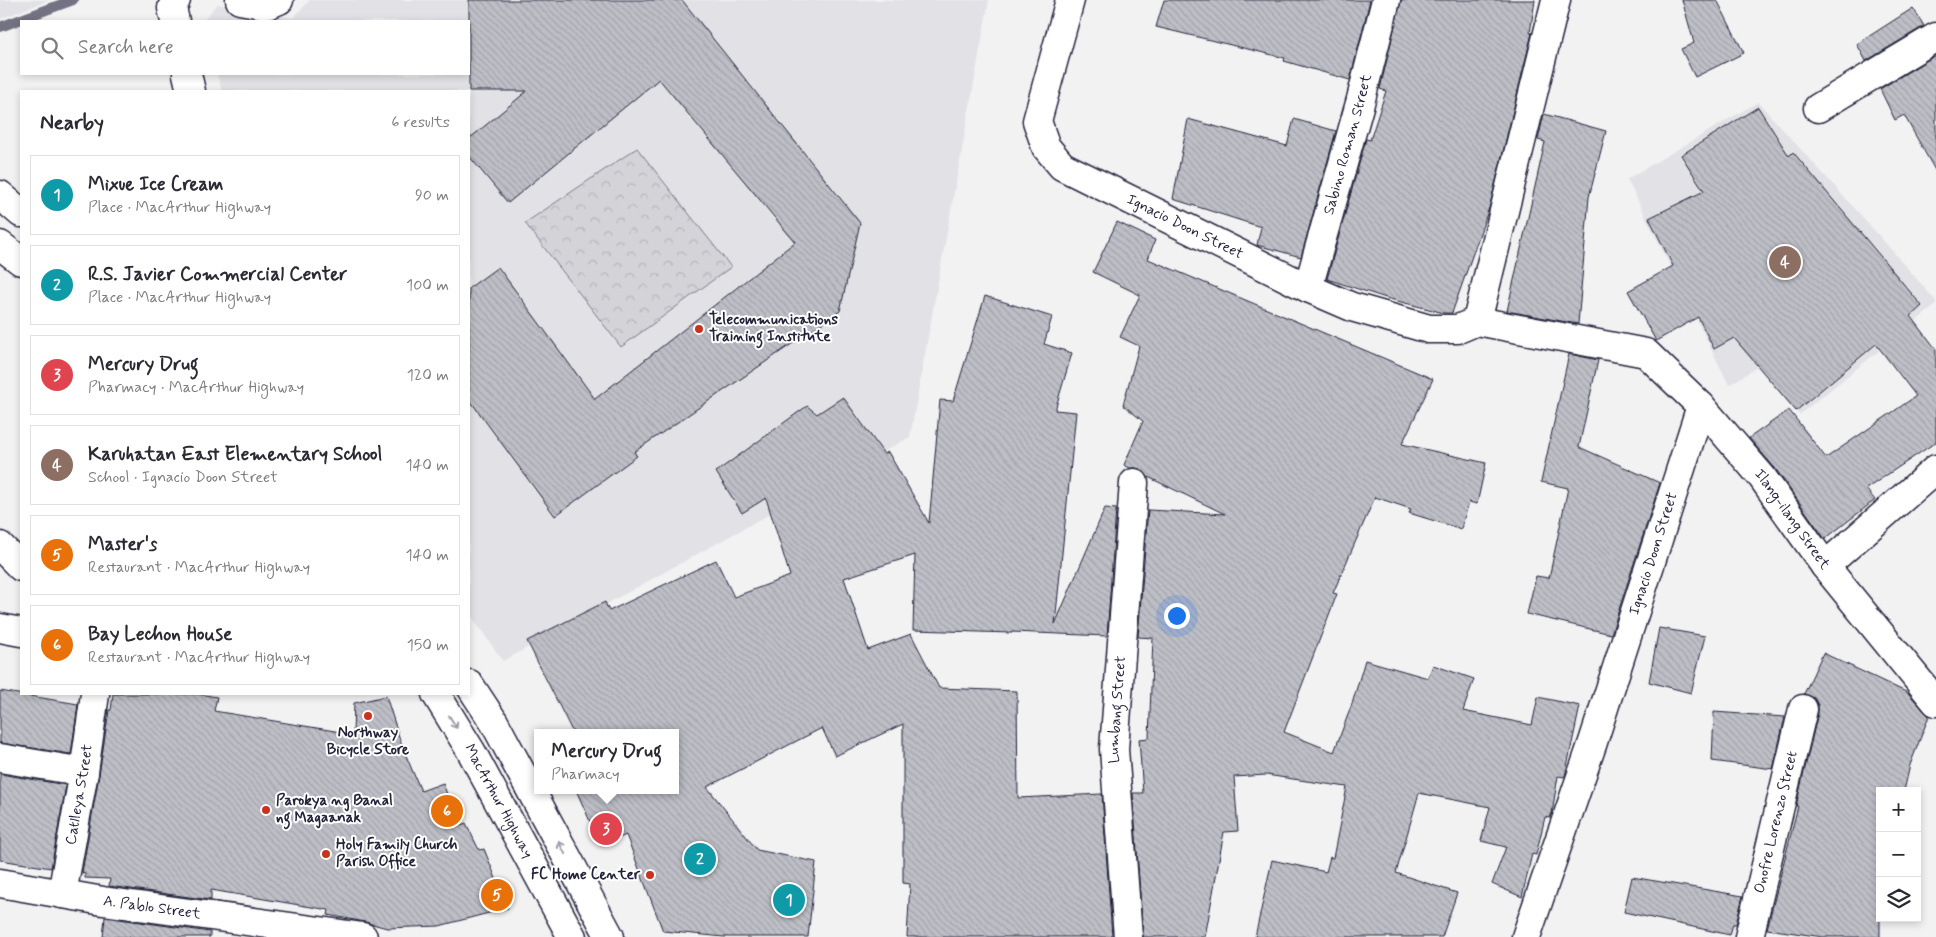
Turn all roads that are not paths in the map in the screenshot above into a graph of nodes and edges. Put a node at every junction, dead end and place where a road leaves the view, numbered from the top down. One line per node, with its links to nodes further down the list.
1 (176, 0): 7 (main road)
2 (240, 0): 3 (main road)
3 (279, 0)
4 (1070, 0): 16 (main road, Ignacio Doon Street)
5 (1386, 0): 16 (main road, Sabino Roman Street)
6 (1556, 0): 17 (main road)
7 (175, 20)
8 (1936, 37): 11 (main road)
9 (187, 75): 10 (main road)
10 (191, 90)
11 (1818, 108)
12 (0, 195): 13 (main road)
13 (20, 212)
14 (0, 244): 15 (main road)
15 (20, 260)
16 (1308, 288): 17 (main road, Ignacio Doon Street)
17 (1477, 321): 18 (main road, Ignacio Doon Street)
18 (1701, 406): 23 (main road, Ilang-ilang Street); 40 (main road, Ignacio Doon Street)
19 (1936, 469): 23 (main road, Ilang-ilang Street)
20 (1134, 483): 39 (main road, Lumbang Street)
21 (0, 546): 22 (main road)
22 (20, 566)
23 (1825, 566): 29 (main road)
24 (0, 628): 25 (main road)
25 (20, 632)
26 (470, 686): 38 (main road, one-way to 26)
27 (95, 695): 32 (main road, Catlleya Street)
28 (437, 695): 37 (main road, MacArthur Highway, one-way to 37)
29 (1936, 702)
30 (1803, 709): 41 (main road, Onofre Lorenzo Street)
31 (0, 758): 32 (main road)
32 (84, 772): 34 (main road, Catlleya Street)
33 (0, 883): 34 (main road, A. Pablo Street)
34 (62, 894): 35 (main road, A. Pablo Street)
35 (232, 928): 36 (main road, A. Pablo Street)
36 (364, 937)
37 (572, 937)
38 (610, 937)
39 (1128, 937)
40 (1526, 937)
41 (1749, 937)

